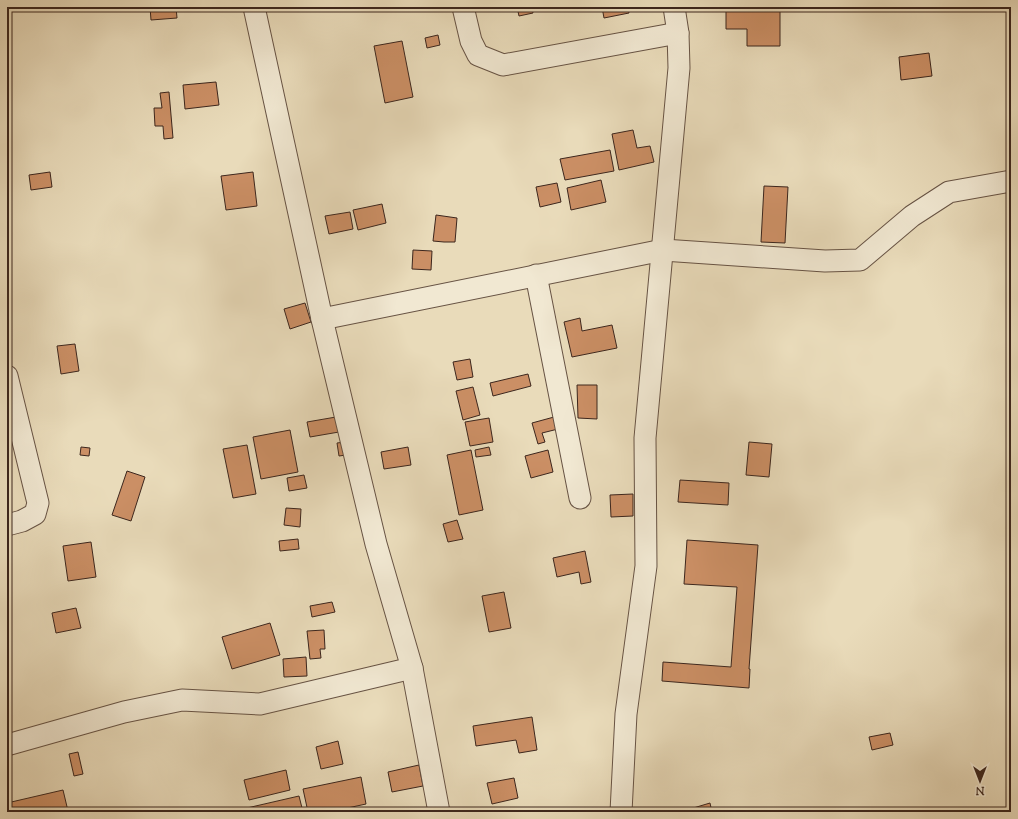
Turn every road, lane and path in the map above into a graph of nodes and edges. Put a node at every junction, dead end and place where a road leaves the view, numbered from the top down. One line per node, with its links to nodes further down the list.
1 (254, 7): 8 (street)
2 (463, 7): 4 (street)
3 (674, 7): 4 (street)
4 (678, 33): 6 (street)
5 (1011, 181): 6 (street)
6 (663, 250): 7 (street); 15 (street)
7 (536, 275): 8 (street); 10 (street)
8 (322, 319): 12 (street)
9 (7, 376): 11 (street)
10 (580, 498)
11 (7, 525)
12 (412, 668): 13 (street); 14 (street)
13 (7, 745)
14 (439, 812)
15 (621, 812)

